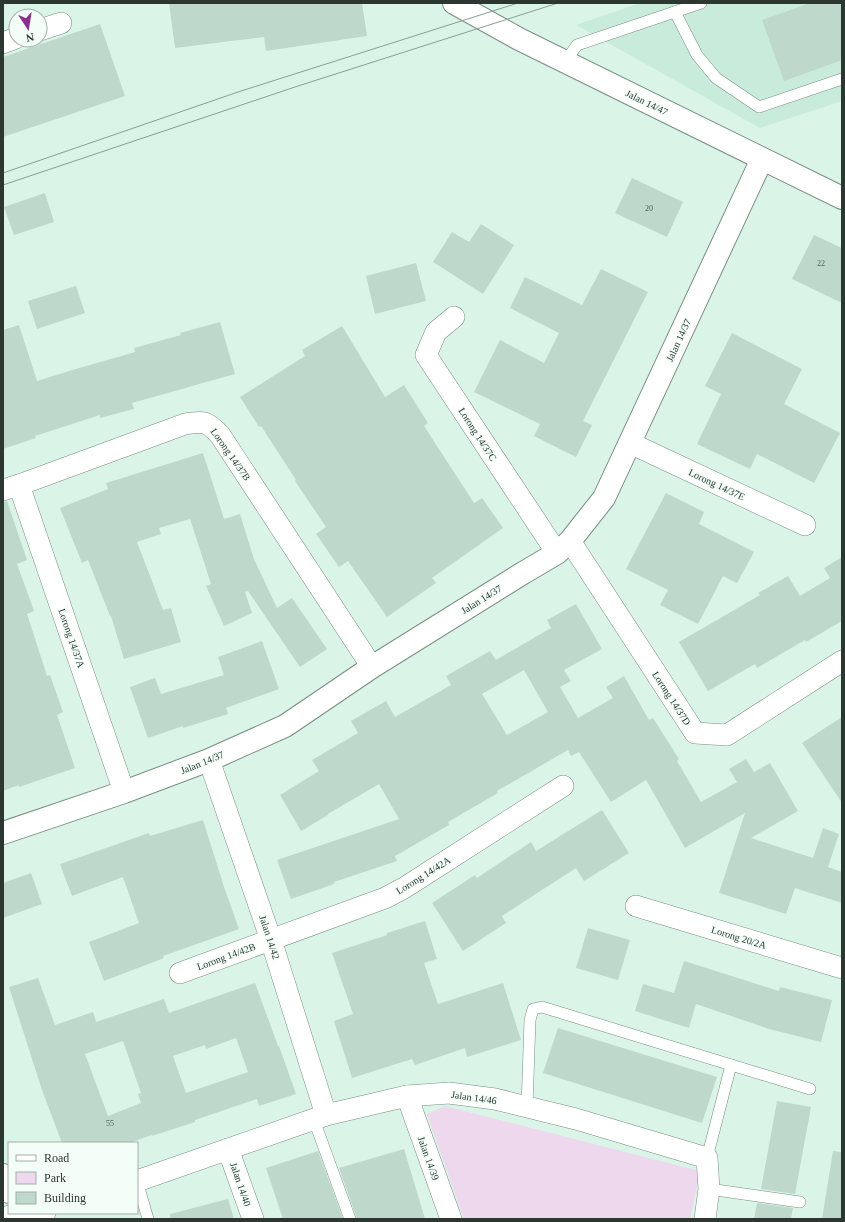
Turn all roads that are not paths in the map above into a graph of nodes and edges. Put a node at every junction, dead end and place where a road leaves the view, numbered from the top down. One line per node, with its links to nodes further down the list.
1 (454, 3): 6 (street, Jalan 14/47)
2 (701, 3): 3 (lane)
3 (676, 12): 6 (lane); 7 (lane)
4 (61, 23): 5 (street)
5 (48, 27)
6 (566, 62): 8 (street, Jalan 14/47)
7 (842, 79)
8 (762, 159): 9 (street, Jalan 14/47); 11 (street, Jalan 14/37)
9 (842, 198)
10 (454, 317): 14 (street, Lorong 14/37C)
11 (630, 443): 13 (street, Lorong 14/37E); 14 (street, Jalan 14/37)
12 (11, 487): 16 (street, Lorong 14/37B); 19 (street, Lorong 14/37A)
13 (805, 525)
14 (563, 547): 15 (street, Lorong 14/37D); 16 (street, Jalan 14/37)
15 (842, 661)
16 (372, 667): 17 (street, Jalan 14/37)
17 (209, 760): 19 (street, Jalan 14/37); 22 (street, Jalan 14/42)
18 (563, 786): 22 (street, Lorong 14/42A)
19 (124, 792): 20 (street, Jalan 14/37)
20 (3, 833)
21 (636, 906): 23 (street, Lorong 20/2A)
22 (271, 940): 24 (street, Lorong 14/42B); 29 (street, Jalan 14/42)
23 (842, 968)
24 (180, 973)
25 (731, 1065): 26 (lane); 28 (lane); 31 (lane)
26 (810, 1089)
27 (407, 1096): 28 (street, Jalan 14/46); 29 (street, Jalan 14/46); 43 (street, Jalan 14/39)
28 (527, 1107): 31 (street, Jalan 14/46)
29 (320, 1117): 30 (street, Jalan 14/46); 42 (lane)
30 (228, 1149): 33 (street, Jalan 14/46); 41 (street, Jalan 14/40)
31 (707, 1158): 36 (street)
32 (3, 1175): 35 (street)
33 (138, 1181)
34 (138, 1184): 40 (lane)
35 (8, 1189)
36 (709, 1189): 37 (lane); 44 (street)
37 (800, 1202)
38 (42, 1214): 39 (street)
39 (28, 1219)
40 (148, 1219)
41 (253, 1219)
42 (350, 1219)
43 (451, 1219)
44 (705, 1219)

